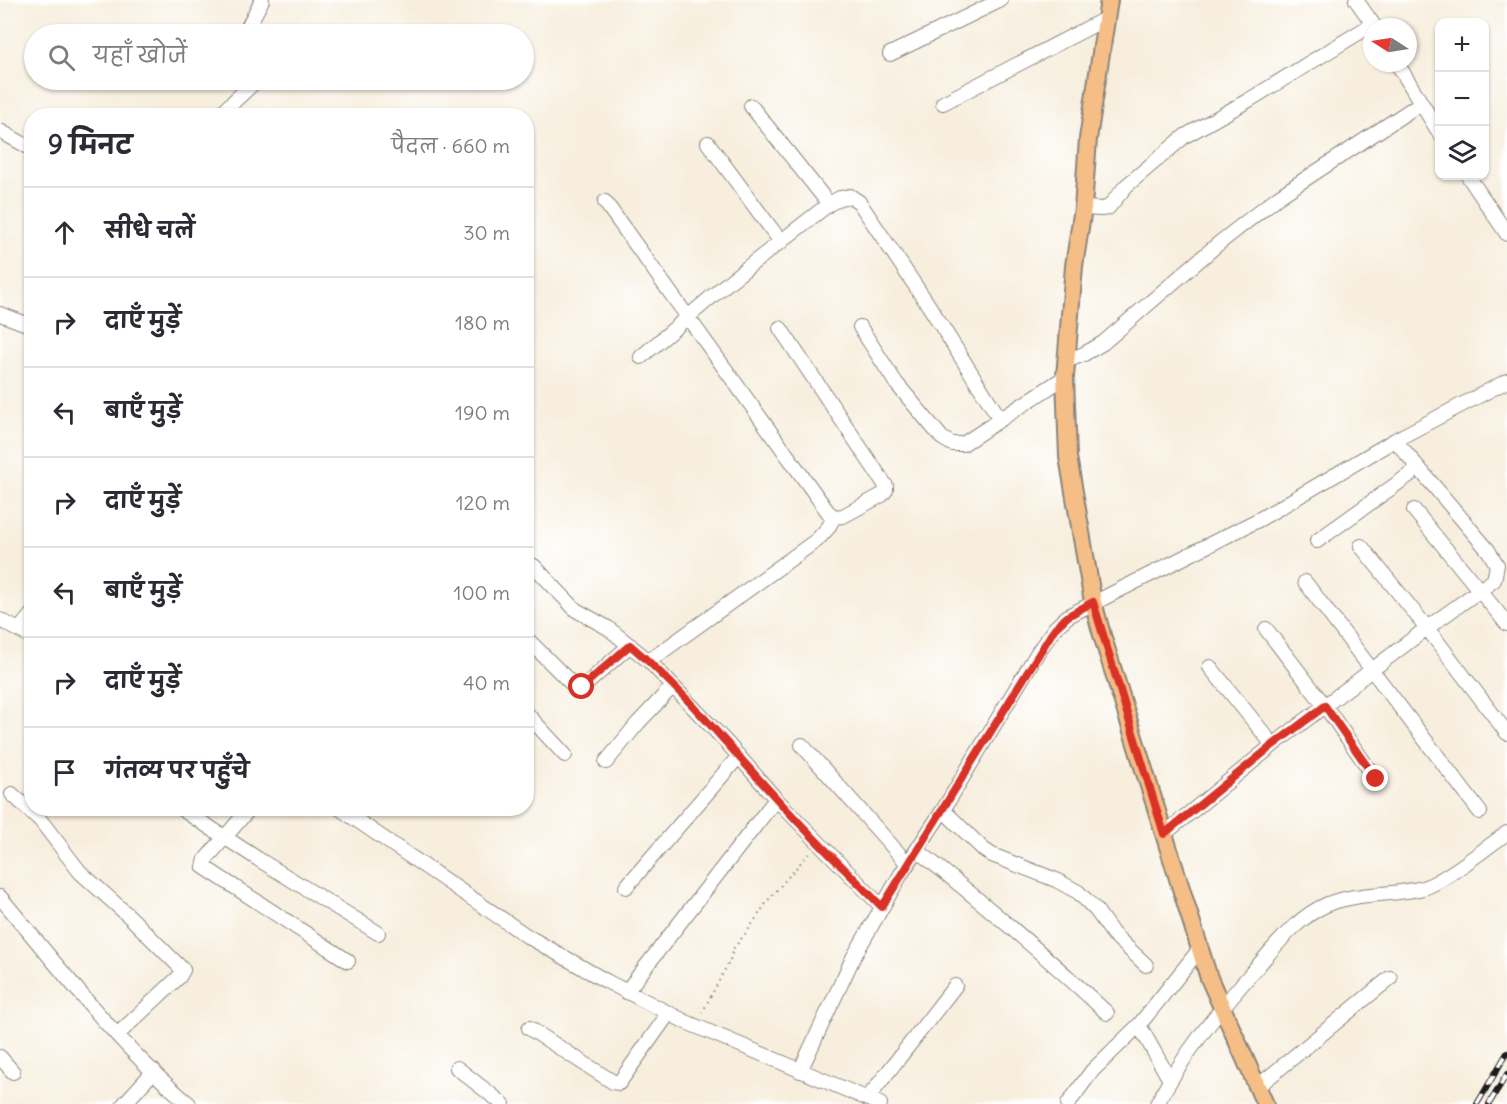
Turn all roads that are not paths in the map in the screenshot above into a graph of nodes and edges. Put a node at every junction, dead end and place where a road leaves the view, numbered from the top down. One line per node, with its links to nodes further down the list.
1 (262, 0): 7 (street)
2 (999, 0): 9 (street)
3 (1109, 0): 5 (main road)
4 (1356, 0): 6 (street)
5 (1107, 18): 12 (street); 23 (main road)
6 (1369, 18)
7 (250, 24)
8 (1363, 32): 23 (street)
9 (890, 54)
10 (1402, 72): 13 (street)
11 (246, 90): 15 (street)
12 (943, 103)
13 (1421, 103): 16 (street); 32 (street)
14 (751, 106): 22 (street)
15 (227, 108)
16 (1435, 126)
17 (0, 132): 19 (street)
18 (708, 143): 25 (street)
19 (24, 145)
20 (1471, 180): 24 (street)
21 (605, 202): 27 (street)
22 (829, 204): 25 (street); 34 (street)
23 (1083, 208): 32 (main road)
24 (1507, 234)
25 (781, 242): 27 (street)
26 (0, 314): 28 (street)
27 (688, 317): 31 (street); 38 (street)
28 (24, 323)
29 (860, 327): 34 (street)
30 (780, 328): 38 (street)
31 (641, 357)
32 (1065, 369): 34 (street); 44 (main road)
33 (1507, 381): 35 (street)
34 (1000, 419)
35 (1395, 440): 36 (street); 44 (street)
36 (1419, 468): 39 (street); 43 (street)
37 (1414, 510): 43 (street)
38 (834, 517): 54 (street)
39 (1317, 541)
40 (1361, 546): 48 (street)
41 (534, 566): 52 (street)
42 (1305, 582): 56 (street)
43 (1481, 590): 47 (street); 48 (street)
44 (1093, 602): 70 (street); 77 (main road)
45 (0, 620): 50 (street)
46 (24, 624): 50 (street)
47 (1507, 624)
48 (1427, 628): 56 (street); 60 (street)
49 (1266, 629): 58 (street)
50 (19, 630): 51 (street)
51 (24, 633)
52 (630, 645): 53 (street); 54 (street)
53 (534, 646)
54 (649, 661): 57 (street)
55 (1210, 667): 62 (street)
56 (1373, 669): 58 (street); 71 (street)
57 (673, 686): 64 (street); 65 (street)
58 (1325, 706): 62 (street); 66 (street)
59 (534, 722): 63 (street)
60 (1507, 733)
61 (802, 745): 80 (street)
62 (1273, 745): 77 (street)
63 (565, 755)
64 (739, 756): 68 (street); 81 (street)
65 (606, 762)
66 (1376, 779)
67 (12, 794): 69 (street)
68 (776, 799): 83 (street); 90 (street)
69 (24, 805)
70 (943, 810): 79 (street); 87 (street)
71 (1480, 812)
72 (36, 816): 96 (street)
73 (192, 816): 78 (street)
74 (243, 816): 78 (street)
75 (351, 816): 90 (street)
76 (1507, 833): 91 (street)
77 (1164, 834): 85 (main road)
78 (225, 838): 84 (street); 86 (street)
79 (917, 850): 80 (street); 92 (street)
80 (908, 864): 83 (street)
81 (626, 887)
82 (0, 897): 96 (street)
83 (882, 907): 100 (street)
84 (378, 933)
85 (1200, 950): 91 (main road); 94 (street)
86 (348, 961)
87 (1146, 965)
88 (1390, 978): 103 (street)
89 (955, 986): 104 (street)
90 (626, 992): 93 (street)
91 (1221, 1007): 102 (street); 103 (main road)
92 (1107, 1013)
93 (669, 1014): 95 (street); 100 (street)
94 (1139, 1025): 102 (street); 108 (street)
95 (530, 1028)
96 (117, 1035): 99 (street)
97 (0, 1057): 101 (street)
98 (457, 1068): 107 (street)
99 (154, 1071): 105 (street); 106 (street)
100 (800, 1071): 104 (street)
101 (13, 1072)
102 (1170, 1080): 109 (street)
103 (1257, 1087): 110 (main road)
104 (873, 1102)
105 (124, 1104)
106 (189, 1104)
107 (502, 1104)
108 (1068, 1104)
109 (1157, 1104)
110 (1265, 1104)

